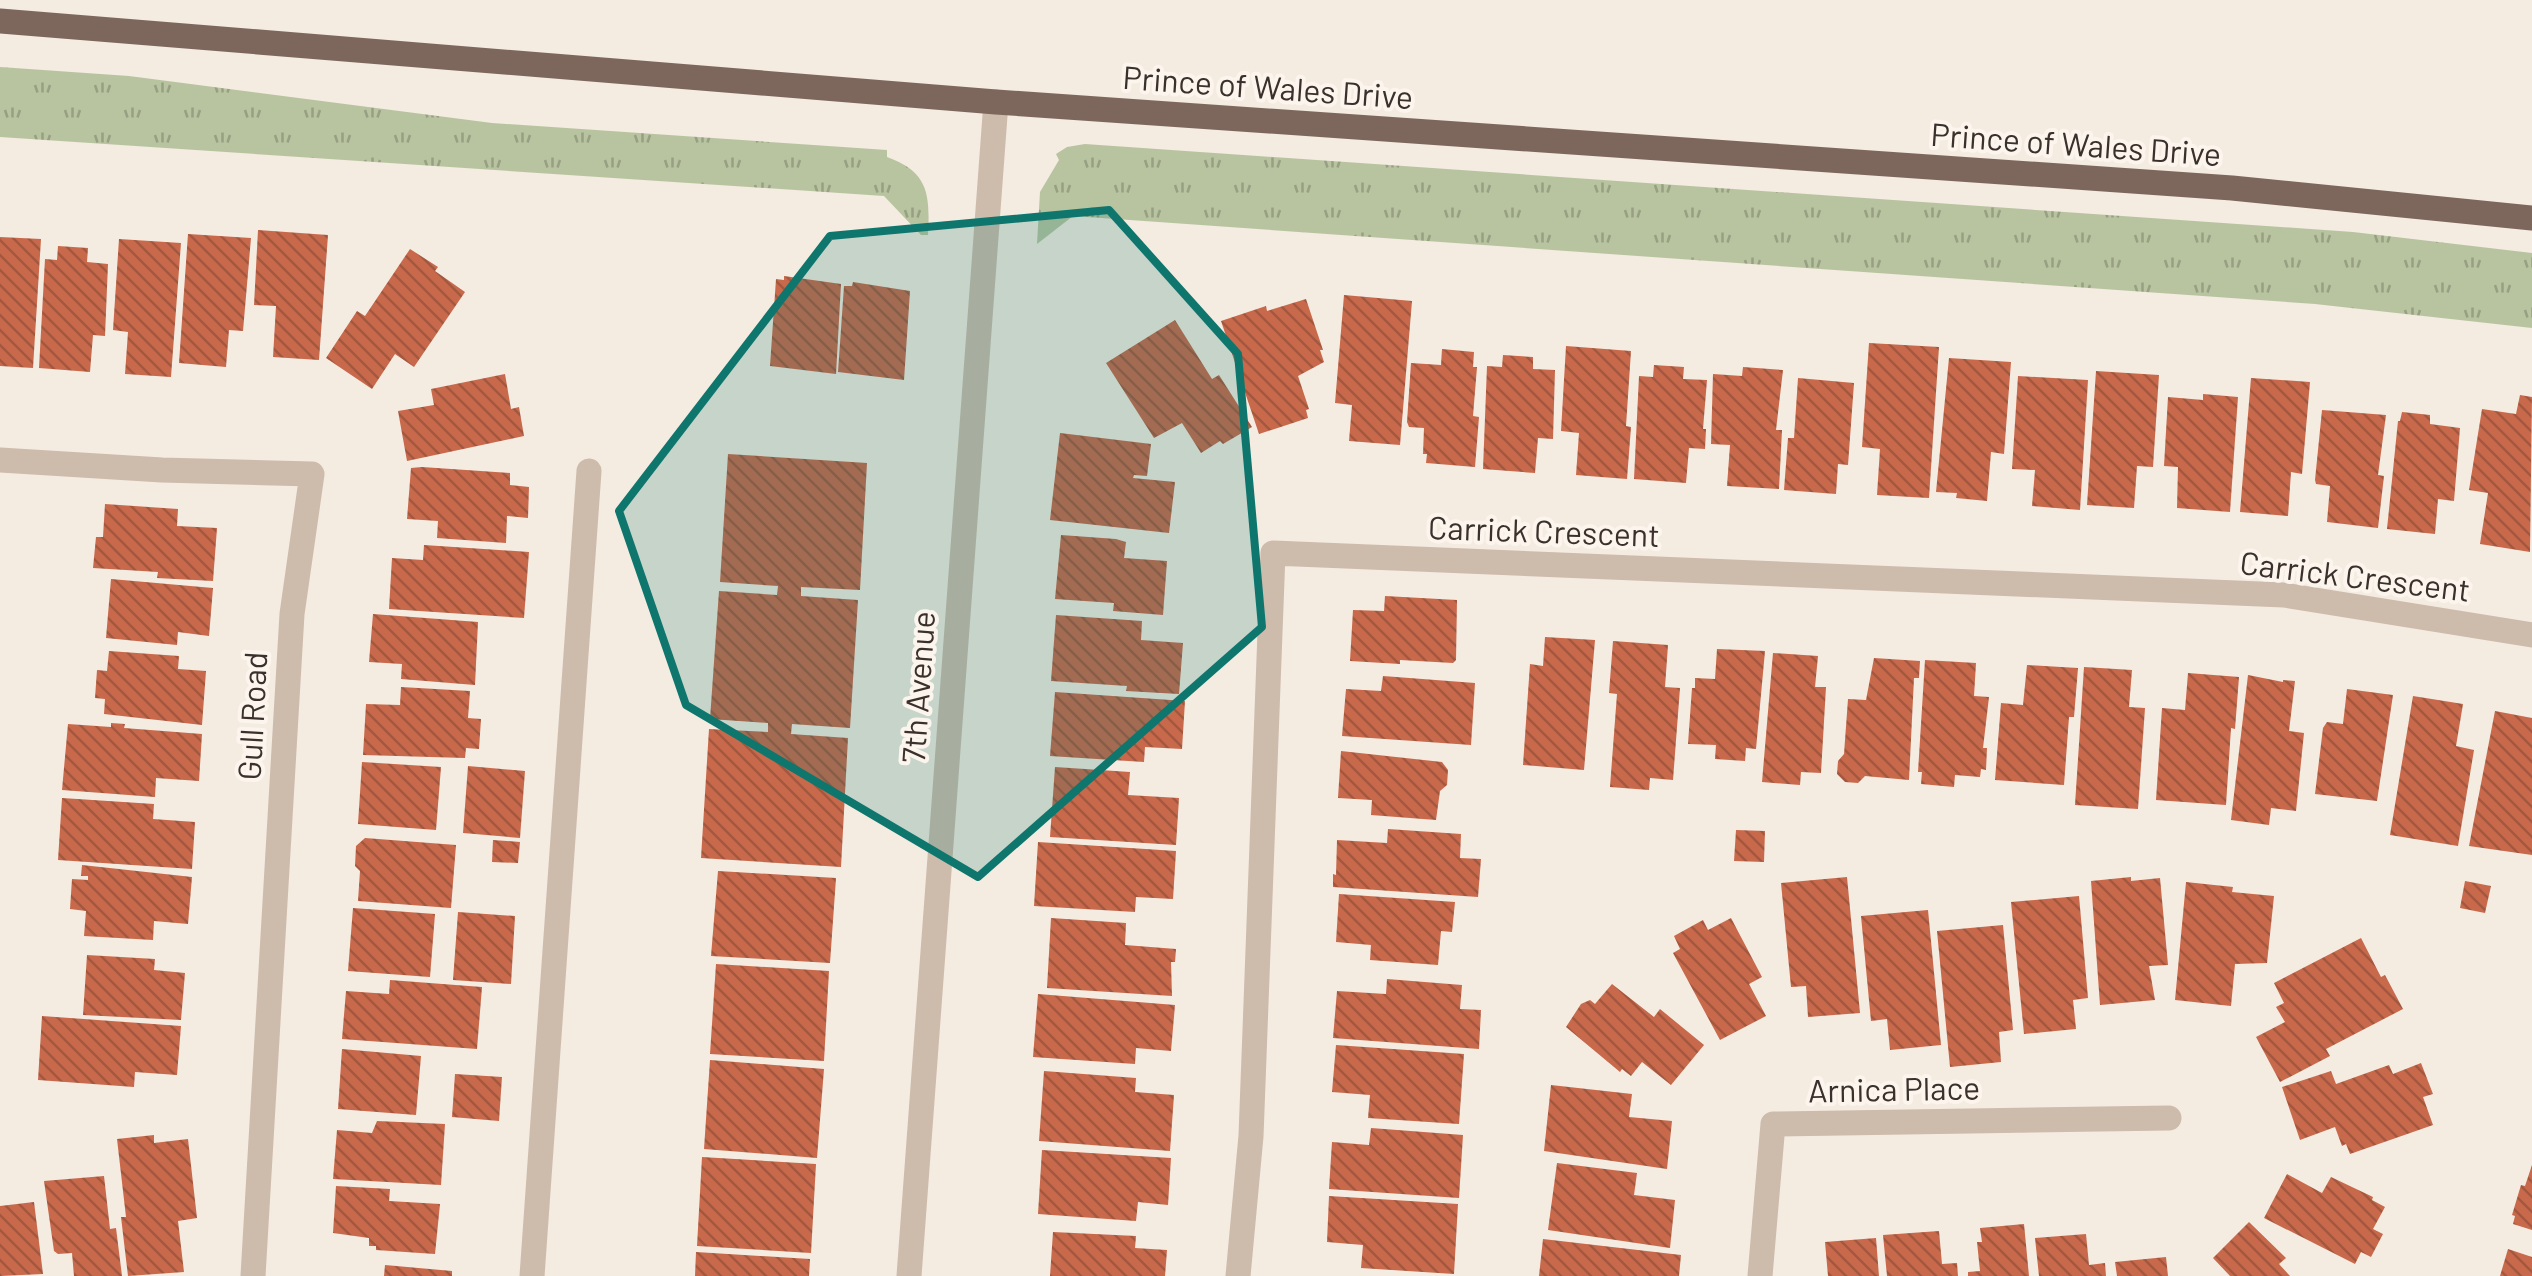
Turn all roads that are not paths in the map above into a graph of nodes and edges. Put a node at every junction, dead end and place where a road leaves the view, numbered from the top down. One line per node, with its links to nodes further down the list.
1 (0, 21): 2 (main road, Prince of Wales Drive)
2 (996, 102): 3 (main road, Prince of Wales Drive); 10 (street, 7th Avenue)
3 (2532, 218)
4 (0, 460): 8 (street, Gull Road)
5 (589, 472): 9 (street)
6 (2532, 635): 11 (street, Carrick Crescent)
7 (2169, 1118): 12 (street, Arnica Place)
8 (253, 1276)
9 (532, 1276)
10 (909, 1276)
11 (1238, 1276)
12 (1760, 1276)

